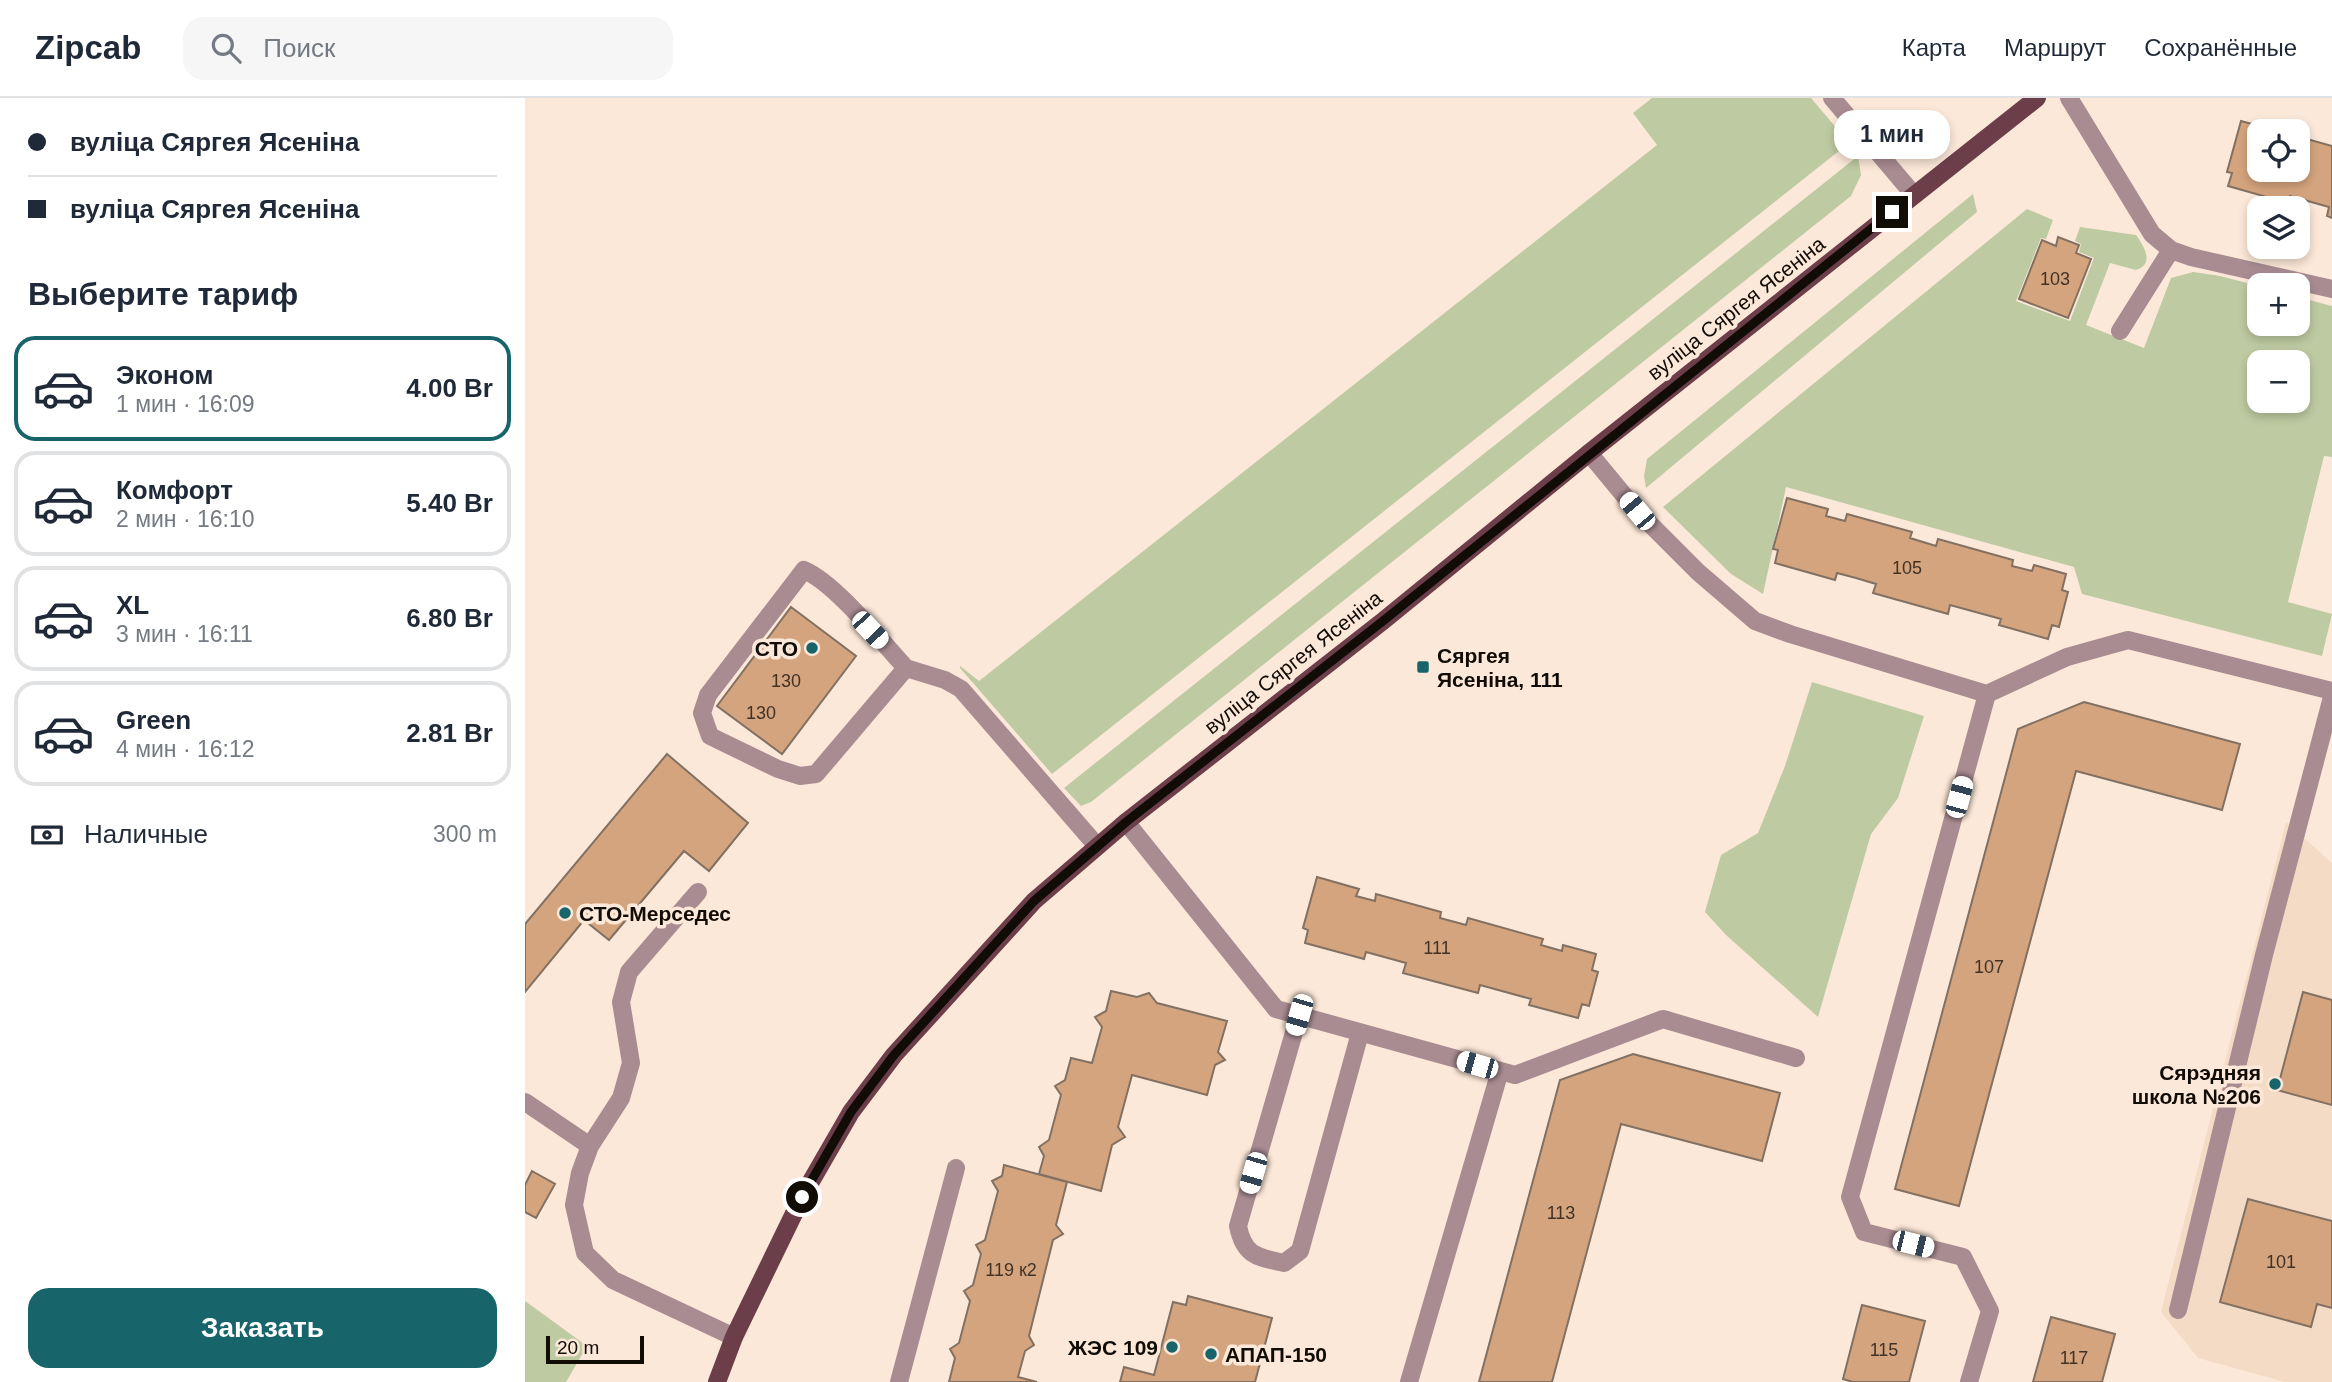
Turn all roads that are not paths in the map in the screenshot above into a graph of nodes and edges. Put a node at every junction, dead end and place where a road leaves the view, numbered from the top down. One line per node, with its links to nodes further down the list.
1 (1832, 98): 4 (lane)
2 (2037, 98): 4 (main road, вуліца Сяргея Ясеніна)
3 (2069, 98): 5 (lane)
4 (1914, 195): 8 (main road, вуліца Сяргея Ясеніна)
5 (2171, 250): 6 (lane); 7 (lane)
6 (2332, 289)
7 (2120, 331)
8 (1589, 453): 11 (lane); 13 (main road, вуліца Сяргея Ясеніна)
9 (906, 668): 9 (lane); 14 (lane)
10 (2332, 691): 11 (lane)
11 (1987, 694): 28 (lane)
12 (2332, 697): 23 (lane)
13 (1126, 822): 14 (main road, вуліца Сяргея Ясеніна); 16 (lane)
14 (1097, 846): 24 (main road, вуліца Сяргея Ясеніна)
15 (698, 892): 21 (lane)
16 (1299, 1015): 17 (lane); 17 (lane)
17 (1360, 1033): 19 (lane)
18 (1796, 1058): 19 (lane)
19 (1500, 1071): 27 (lane)
20 (525, 1102): 21 (lane)
21 (590, 1146): 24 (lane)
22 (956, 1168): 26 (lane)
23 (2178, 1310)
24 (734, 1337): 25 (main road, вуліца Сяргея Ясеніна)
25 (722, 1380)
26 (899, 1382)
27 (1409, 1382)
28 (1969, 1382)

